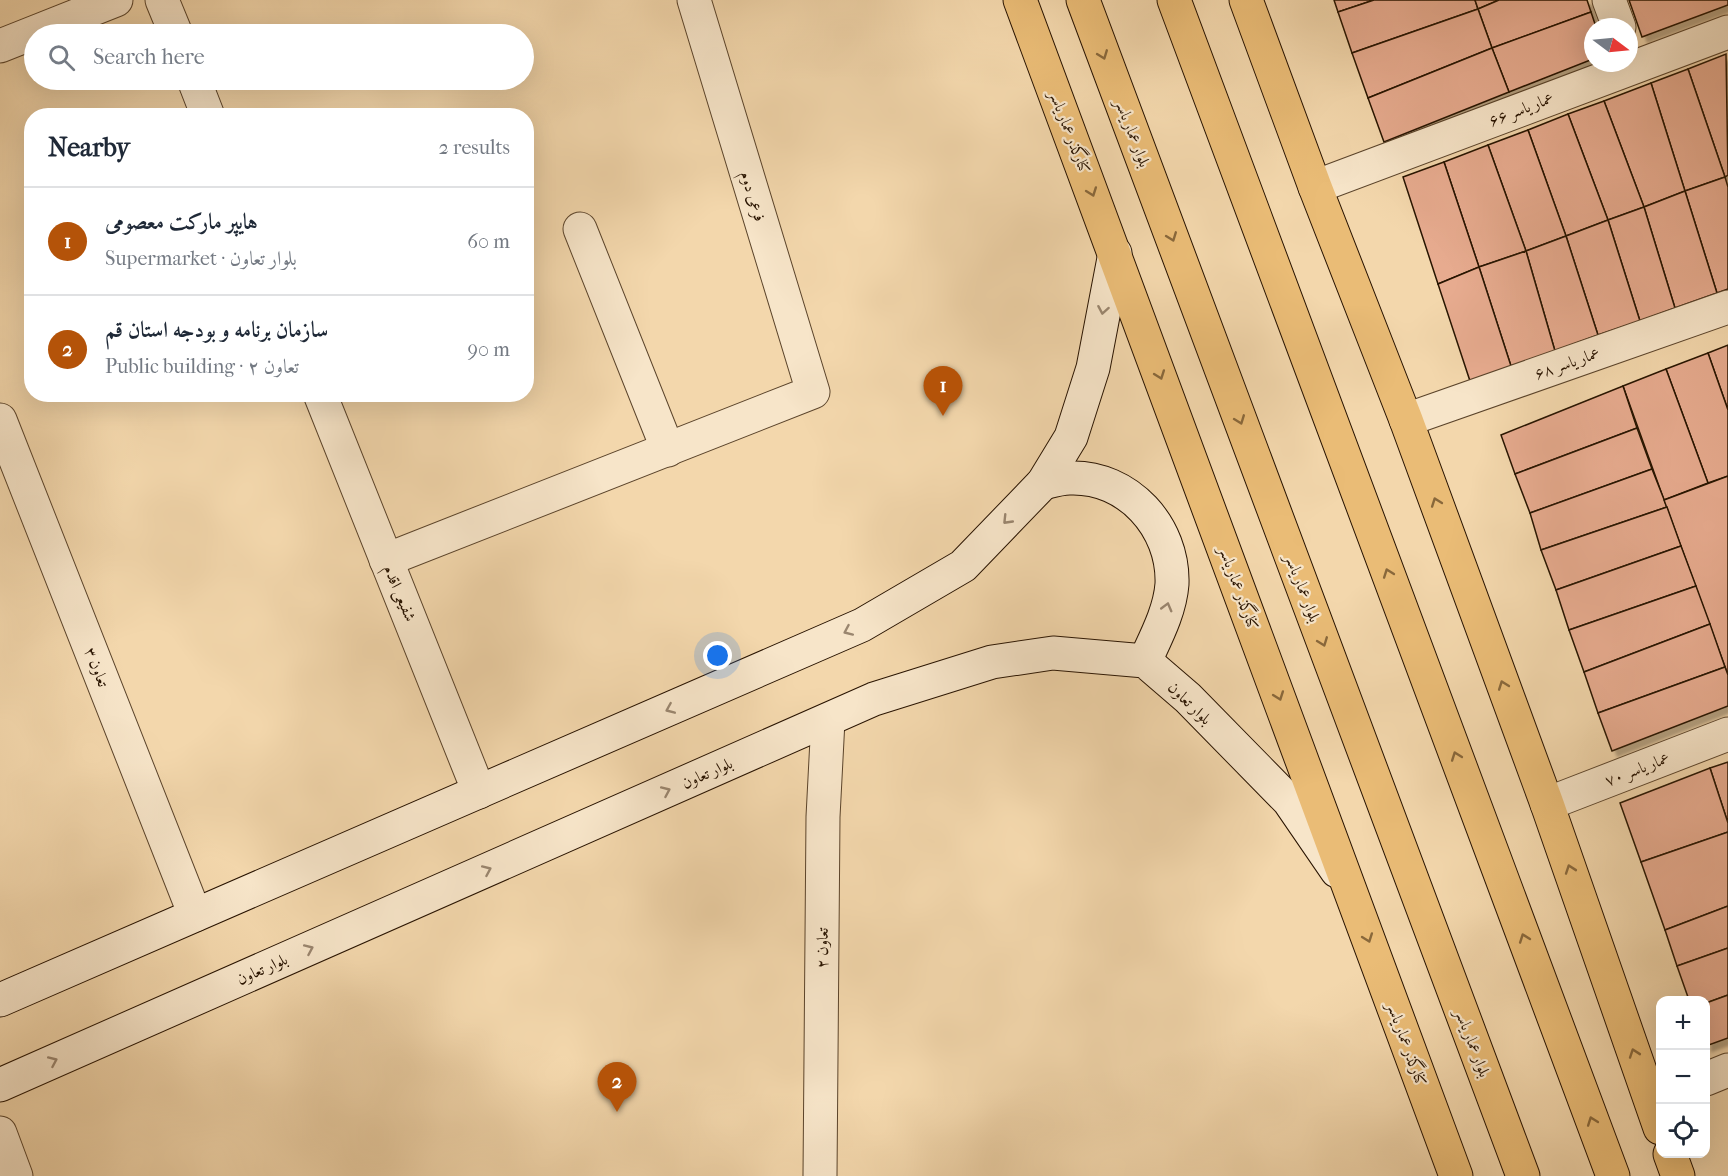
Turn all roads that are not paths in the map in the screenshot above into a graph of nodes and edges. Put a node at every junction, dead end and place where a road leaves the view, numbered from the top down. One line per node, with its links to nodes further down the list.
1 (116, 0): 10 (street)
2 (162, 0): 11 (street)
3 (694, 0): 26 (street, فرعی دوم)
4 (1020, 0): 21 (main road, کنارگذر عمار یاسر, one-way to 21)
5 (1083, 0): 46 (main road, بلوار عمار یاسر, one-way to 46)
6 (1174, 0): 47 (main road, one-way to 6)
7 (1246, 0): 19 (main road)
8 (1609, 0): 9 (street)
9 (1616, 18)
10 (55, 24)
11 (172, 24)
12 (1728, 32): 15 (street, عمار یاسر ۶۶)
13 (24, 36): 14 (street)
14 (0, 46)
15 (1638, 60)
16 (1606, 72): 19 (street, عمار یاسر ۶۶)
17 (198, 90): 18 (street)
18 (205, 108)
19 (1314, 187): 25 (main road)
20 (580, 229): 26 (street)
21 (1115, 253): 27 (street, one-way to 27); 34 (main road, کنارگذر عمار یاسر, one-way to 34)
22 (1728, 307): 25 (street, عمار یاسر ۶۸)
23 (323, 402): 28 (street, شفیعی اقدم)
24 (0, 420): 35 (street, تعاون ۳)
25 (1406, 420): 33 (main road, one-way to 25)
26 (668, 450): 28 (street)
27 (1043, 483): 29 (street, one-way to 27); 32 (street, one-way to 32)
28 (386, 560): 32 (street, شفیعی اقدم)
29 (1145, 661): 30 (street, بلوار تعاون); 34 (street, بلوار تعاون)
30 (828, 720): 39 (street, بلوار تعاون, one-way to 30); 44 (street, تعاون ۲)
31 (1728, 734): 33 (street, عمار یاسر ۷۰)
32 (479, 792): 35 (street)
33 (1547, 804): 40 (main road, one-way to 33)
34 (1352, 894): 45 (main road, کنارگذر عمار یاسر, one-way to 45)
35 (195, 915): 36 (street)
36 (0, 1000)
37 (1728, 1070): 38 (street)
38 (1710, 1077)
39 (0, 1085)
40 (1656, 1105)
41 (0, 1133): 43 (street)
42 (1671, 1158): 48 (main road)
43 (16, 1176)
44 (819, 1176)
45 (1456, 1176)
46 (1523, 1176)
47 (1613, 1176)
48 (1678, 1176)

